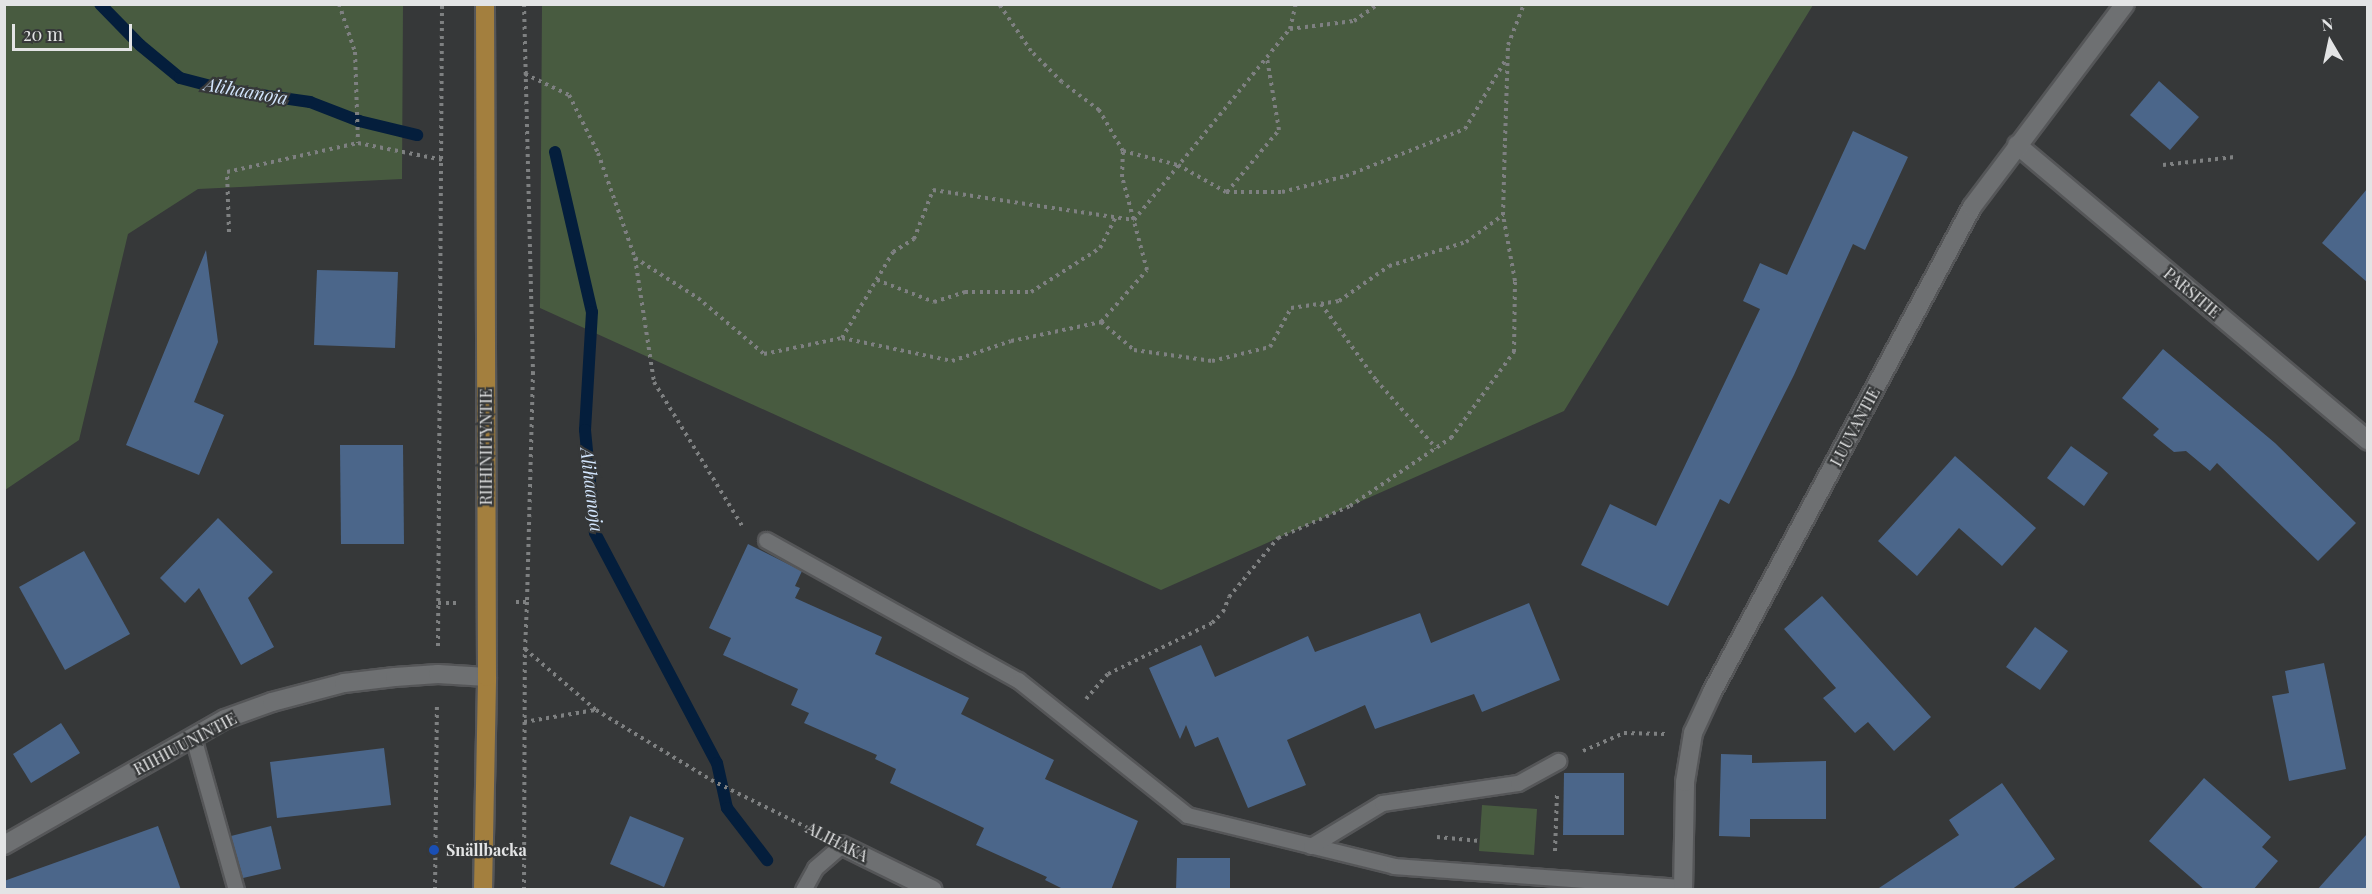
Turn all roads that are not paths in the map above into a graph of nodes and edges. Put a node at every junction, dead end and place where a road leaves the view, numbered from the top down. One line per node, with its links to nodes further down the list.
1 (485, 4): 6 (main road, RIIHINIITYNTIE)
2 (2125, 4): 3 (street, LUUVANTIE)
3 (2017, 145): 4 (street, PARSITIE); 12 (street, LUUVANTIE)
4 (2367, 441)
5 (766, 540): 11 (lane)
6 (487, 677): 7 (street, RIIHIUUNINTIE); 14 (main road, RIIHINIITYNTIE)
7 (194, 737): 9 (street, RIIHIUUNINTIE); 13 (lane)
8 (1558, 762): 11 (lane)
9 (4, 845)
10 (841, 845): 15 (lane); 16 (street, ALIHAKA)
11 (1311, 846): 12 (lane)
12 (1683, 888)
13 (236, 890)
14 (483, 890)
15 (803, 890)
16 (933, 890)

